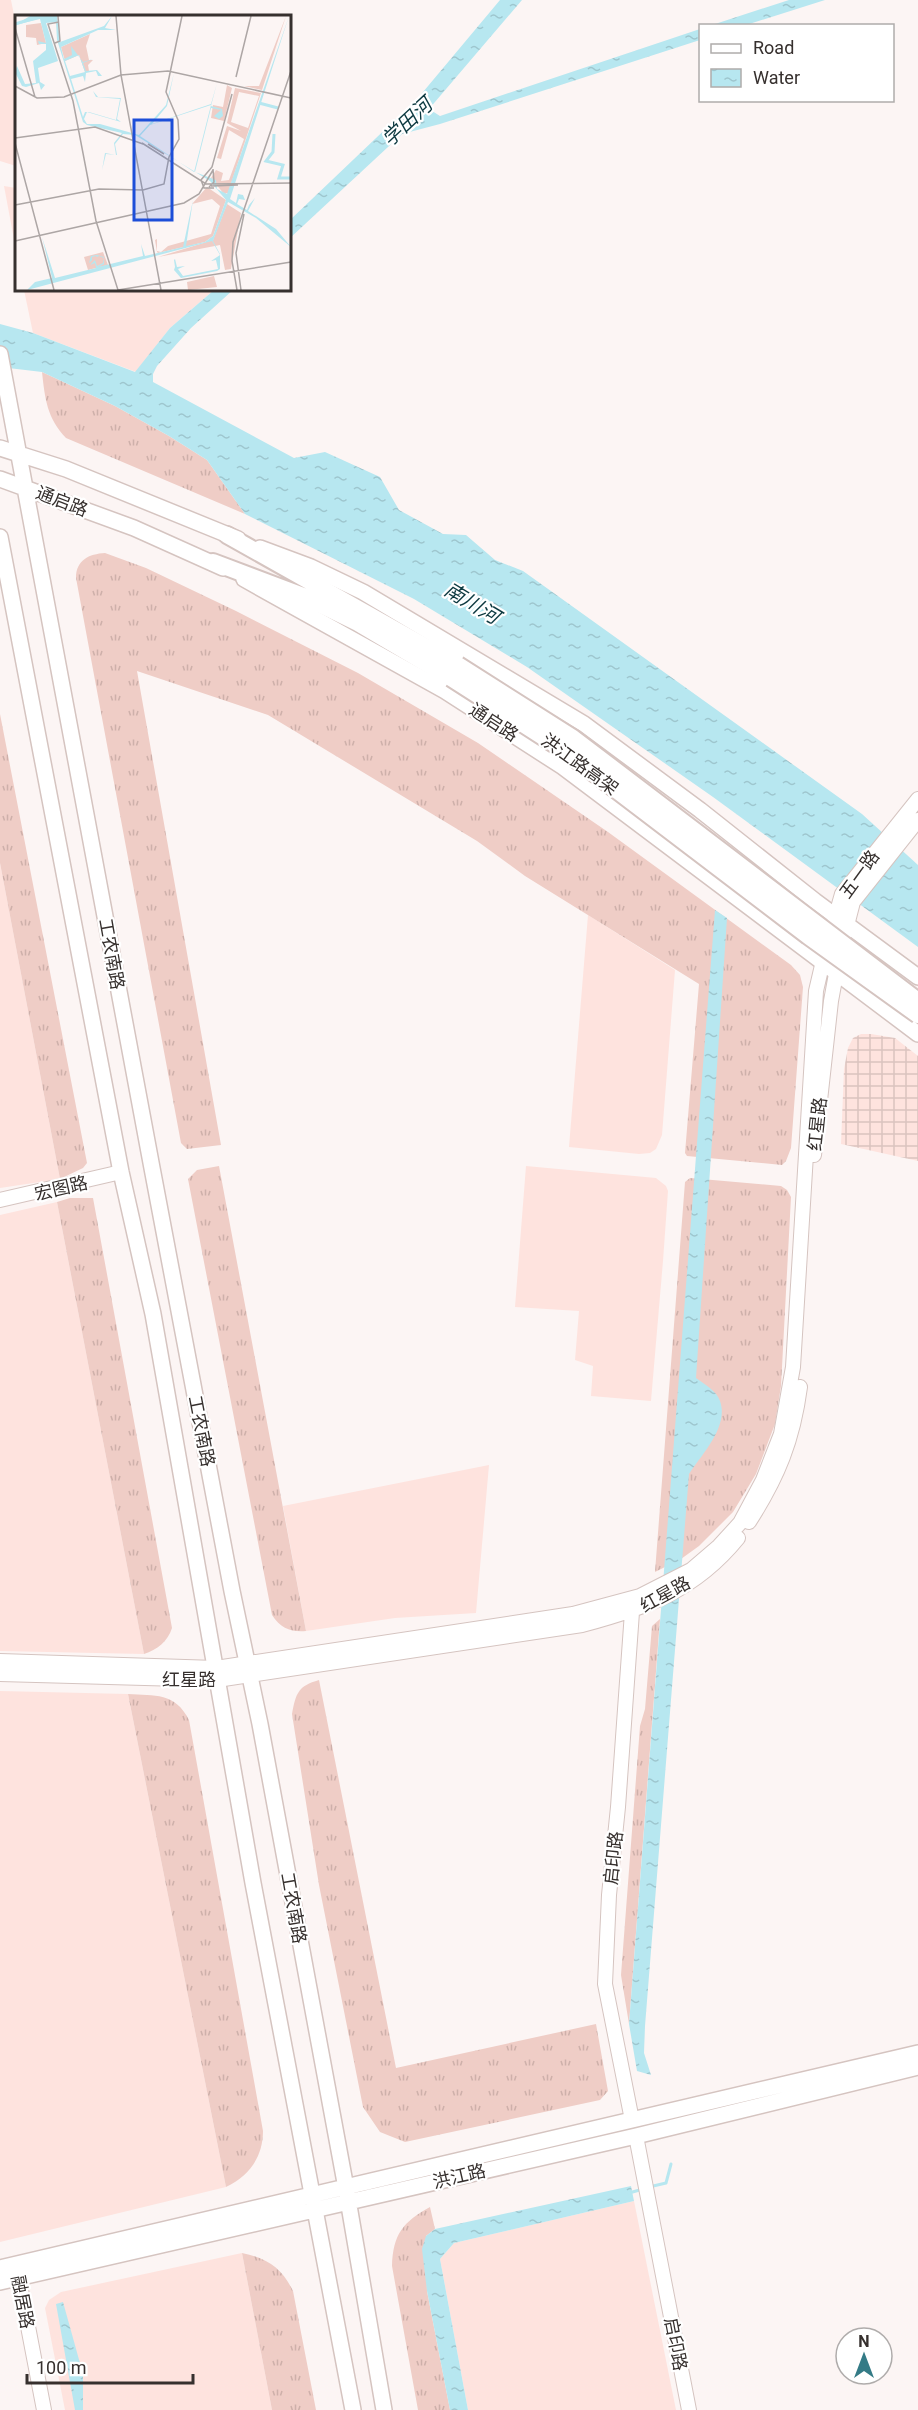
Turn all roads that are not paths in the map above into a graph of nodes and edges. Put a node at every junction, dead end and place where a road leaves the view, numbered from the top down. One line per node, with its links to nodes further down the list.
1 (0, 354): 3 (main road, 工农南路)
2 (0, 448): 3 (main road, 通启路)
3 (17, 453): 5 (main road, 工农南路); 6 (main road, 通启路)
4 (0, 478): 5 (main road, 通启路)
5 (25, 487): 8 (main road, 通启路); 26 (main road, 工农南路)
6 (227, 535): 9 (highway, 洪江路高架); 13 (main road, 通启路)
7 (0, 537): 21 (main road, 工农南路)
8 (213, 562): 9 (highway, 洪江路高架); 15 (main road, 通启路)
9 (454, 671): 18 (highway, 洪江路高架, bridge); 19 (highway, 洪江路高架, bridge)
10 (918, 799): 12 (main road, 五一路)
11 (918, 820): 12 (main road, 五一路)
12 (898, 835): 13 (main road, 五一路); 14 (main road, 五一路)
13 (834, 916): 14 (main road, 通启路); 15 (main road, 五一路)
14 (847, 925): 16 (main road, 五一路); 17 (main road, 通启路)
15 (823, 961): 16 (main road, 通启路); 23 (main road, 红星路)
16 (837, 972): 20 (main road, 通启路); 23 (main road, 红星路)
17 (918, 977)
18 (918, 1001)
19 (918, 1016)
20 (918, 1034)
21 (121, 1172): 22 (main road, 宏图路); 28 (main road, 工农南路)
22 (0, 1200)
23 (649, 1597): 24 (main road, 启印路); 26 (main road, 红星路)
24 (632, 1612): 26 (main road, 红星路); 31 (main road, 启印路)
25 (0, 1661): 28 (main road, 红星路)
26 (248, 1668): 28 (main road, 红星路); 33 (main road, 工农南路)
27 (0, 1674): 28 (main road, 红星路)
28 (217, 1674): 34 (main road, 工农南路)
29 (918, 2053): 31 (main road, 洪江路)
30 (918, 2067): 32 (main road, 洪江路)
31 (632, 2120): 33 (main road, 洪江路)
32 (636, 2136): 33 (main road, 洪江路); 41 (main road, 启印路)
33 (347, 2195): 34 (main road, 洪江路); 40 (main road, 工农南路)
34 (315, 2202): 36 (main road, 洪江路); 39 (main road, 工农南路)
35 (0, 2268): 36 (main road, 洪江路)
36 (17, 2271): 37 (main road, 洪江路); 38 (main road, 融居路)
37 (0, 2282)
38 (44, 2410)
39 (353, 2410)
40 (384, 2410)
41 (690, 2410)

